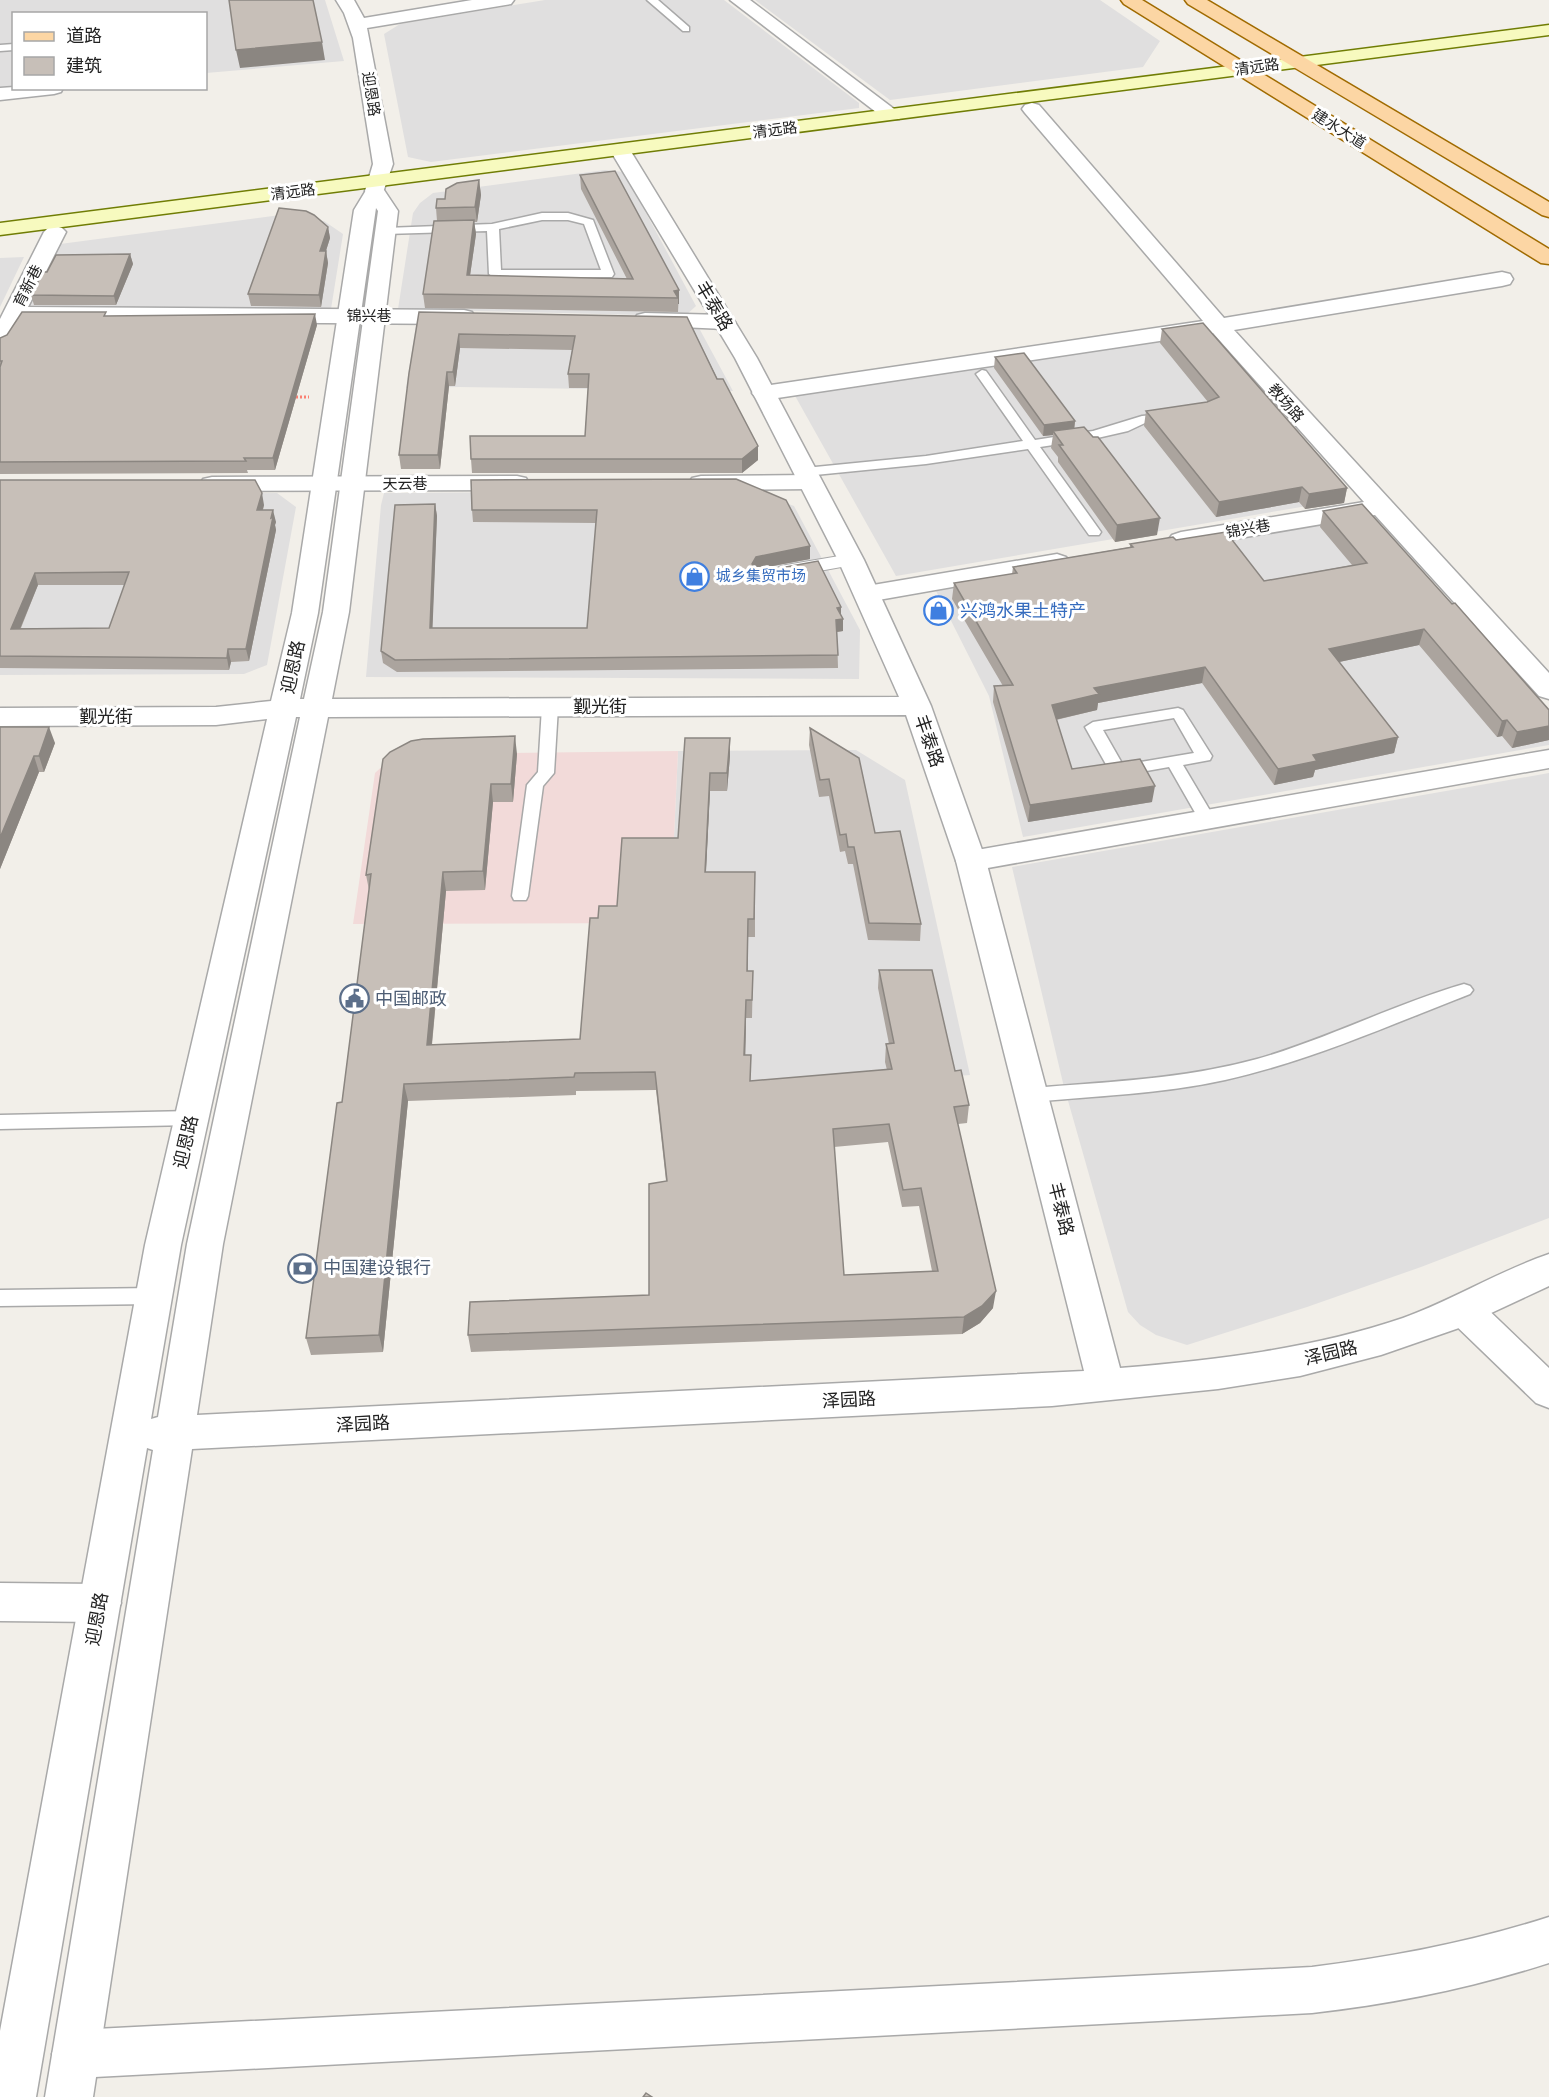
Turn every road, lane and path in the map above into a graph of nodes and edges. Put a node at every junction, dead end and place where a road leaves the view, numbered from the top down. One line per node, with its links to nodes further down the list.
1 (345, 0): 7 (street, 迎恩路)
2 (505, 0): 7 (street)
3 (652, 0): 8 (lane)
4 (739, 0): 18 (street)
5 (1130, 0): 12 (main road, 建水大道)
6 (1194, 0): 11 (main road)
7 (358, 24): 20 (street, 迎恩路)
8 (686, 29)
9 (1549, 30): 11 (main road, 清远路)
10 (1549, 44): 13 (main road, 清远路)
11 (1298, 62): 12 (main road, 清远路); 13 (main road)
12 (1242, 69): 14 (main road, 建水大道); 18 (main road, 清远路)
13 (1317, 73): 14 (main road, 清远路); 21 (main road)
14 (1260, 80): 17 (main road, 清远路); 27 (main road, 建水大道)
15 (36, 90): 16 (street)
16 (0, 94)
17 (1032, 109): 19 (main road, 清远路); 34 (street, 教场路)
18 (892, 115): 19 (main road, 清远路)
19 (623, 154): 20 (main road, 清远路); 33 (street, 丰泰路)
20 (377, 186): 23 (main road, 清远路); 24 (street, 迎恩路); 25 (main road, 清远路); 30 (street, 迎恩路)
21 (1549, 211)
22 (493, 227): 22 (lane); 24 (lane)
23 (0, 229)
24 (385, 231): 30 (street, 迎恩路)
25 (55, 232): 26 (main road, 清远路); 29 (street, 育新巷)
26 (0, 239)
27 (1549, 258)
28 (1502, 279): 34 (street)
29 (8, 316): 30 (street, 锦兴巷); 35 (street, 育新巷)
30 (361, 316): 31 (street, 锦兴巷); 39 (street, 迎恩路); 46 (street, 迎恩路)
31 (482, 317)
32 (620, 320): 33 (street)
33 (724, 322): 37 (street, 丰泰路)
34 (1218, 325): 37 (street); 47 (street, 教场路)
35 (0, 340)
36 (982, 374): 41 (lane)
37 (764, 393): 42 (street, 丰泰路)
38 (291, 397): 39 (path)
39 (336, 397): 46 (street, 迎恩路)
40 (1183, 414): 41 (lane)
41 (1032, 444): 42 (lane); 49 (lane)
42 (807, 477): 44 (street); 50 (street, 丰泰路)
43 (540, 483): 46 (street, 天云巷)
44 (681, 483)
45 (188, 484): 46 (street, 天云巷)
46 (338, 484): 57 (street, 迎恩路)
47 (1381, 506): 48 (street, 锦兴巷); 53 (street, 教场路)
48 (1159, 544)
49 (1090, 550): 52 (street)
50 (851, 560): 51 (street); 52 (street, 丰泰路)
51 (764, 575)
52 (867, 594): 55 (street, 丰泰路)
53 (1549, 690)
54 (0, 701): 57 (street, 觐光街)
55 (916, 706): 56 (street, 觐光街); 62 (street, 丰泰路)
56 (550, 707): 57 (street, 觐光街); 63 (lane)
57 (300, 708): 58 (street, 觐光街); 66 (street, 迎恩路); 74 (street, 迎恩路)
58 (0, 717)
59 (1549, 759): 61 (street)
60 (1173, 761): 60 (lane); 61 (lane)
61 (1207, 819): 62 (street)
62 (971, 861): 65 (street, 丰泰路)
63 (520, 896)
64 (1464, 990): 65 (lane)
65 (1031, 1095): 72 (street, 丰泰路)
66 (192, 1118): 67 (lane); 69 (street, 迎恩路)
67 (0, 1122)
68 (1549, 1269): 71 (street, 泽园路)
69 (154, 1296): 70 (lane); 75 (street, 迎恩路)
70 (0, 1298)
71 (1464, 1310): 72 (street, 泽园路); 73 (street)
72 (1106, 1385): 74 (street, 泽园路)
73 (1549, 1392)
74 (175, 1433): 75 (street, 泽园路); 79 (street, 迎恩路)
75 (130, 1435): 77 (street, 迎恩路)
76 (0, 1602): 77 (street)
77 (100, 1603): 80 (street, 迎恩路)
78 (1549, 1940): 79 (street)
79 (72, 2076)
80 (12, 2097)

